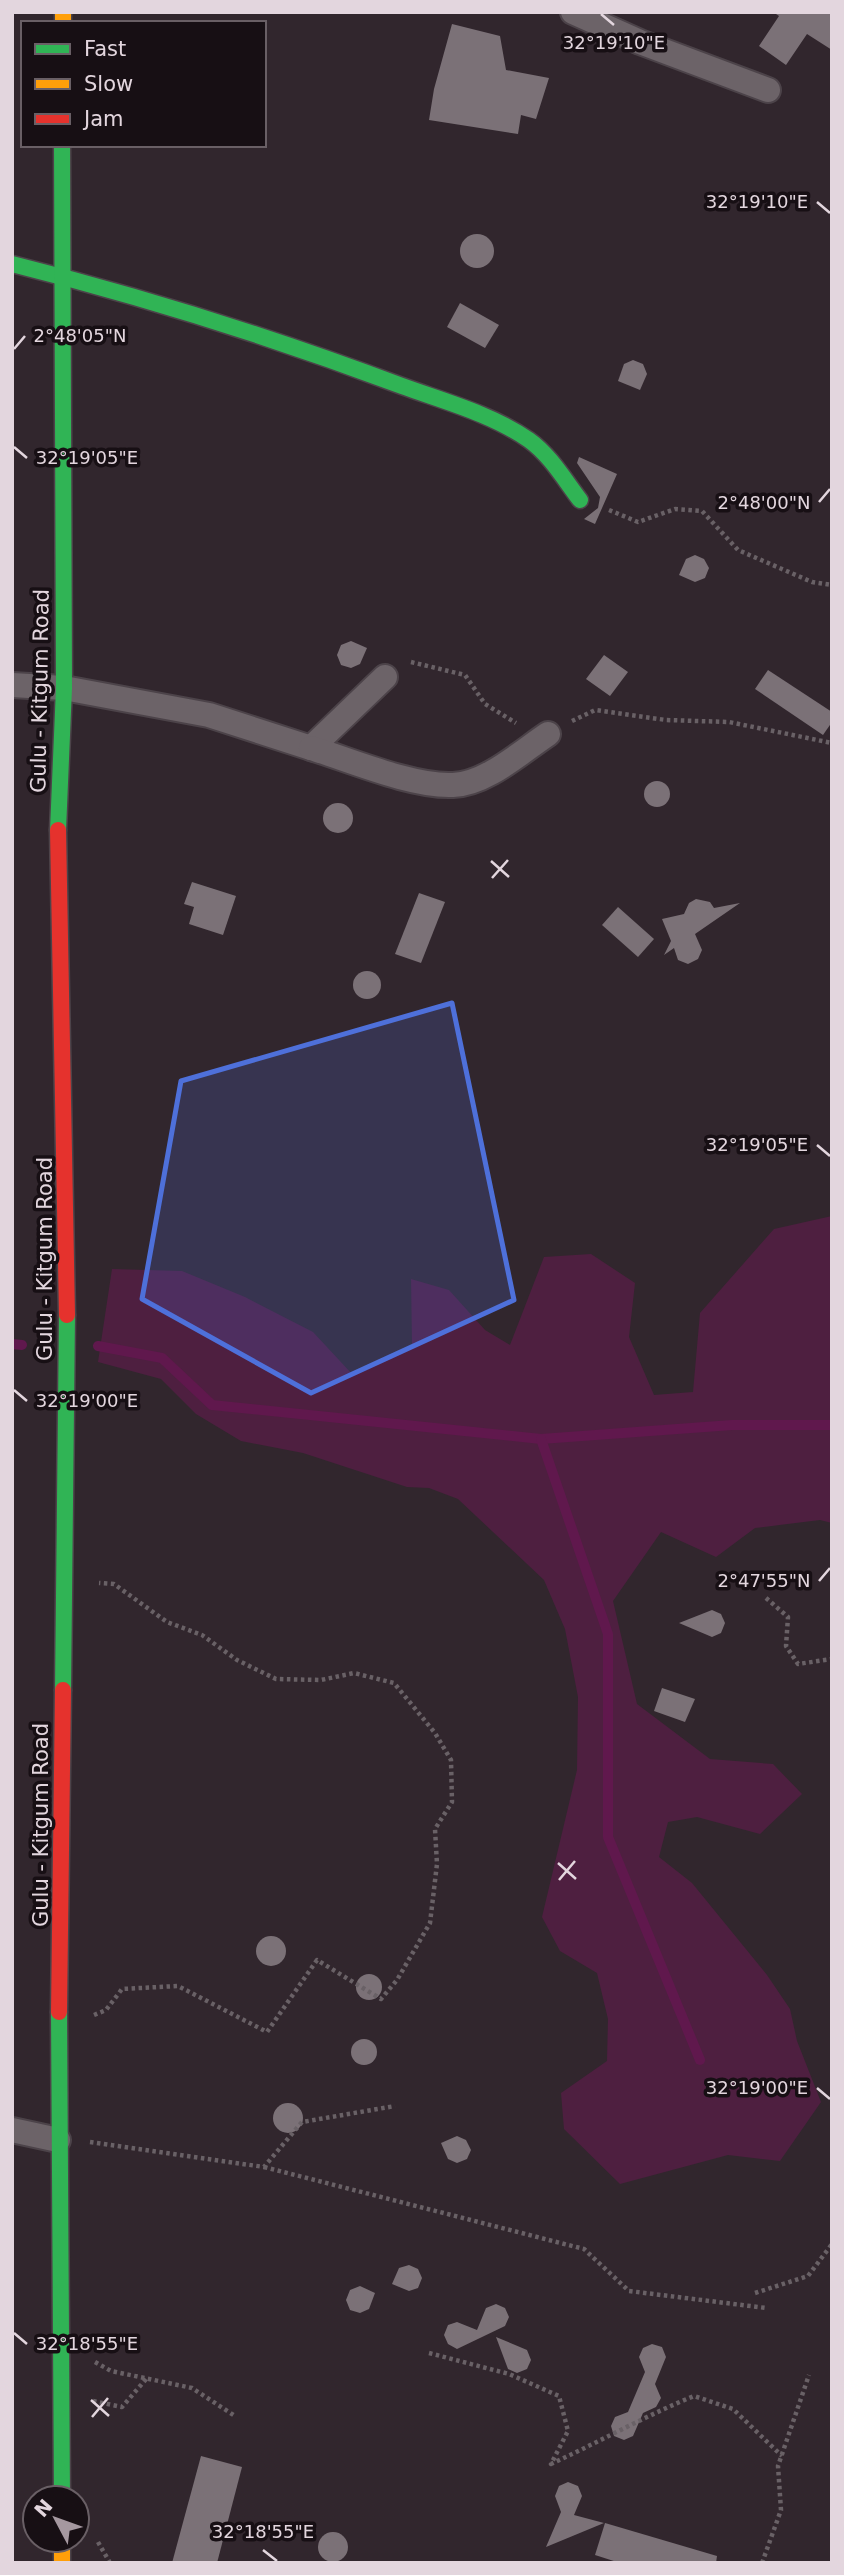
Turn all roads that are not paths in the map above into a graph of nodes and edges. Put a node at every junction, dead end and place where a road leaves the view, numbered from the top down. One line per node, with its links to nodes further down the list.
1 (573, 12): 2 (street)
2 (768, 90)
3 (62, 147): 5 (main road, Gulu - Kitgum Road)
4 (12, 264): 5 (main road)
5 (61, 277): 6 (main road); 9 (main road, Gulu - Kitgum Road)
6 (580, 500)
7 (384, 677): 11 (street)
8 (12, 685): 9 (street)
9 (64, 688): 11 (street); 13 (main road, Gulu - Kitgum Road)
10 (548, 734): 11 (street)
11 (312, 748)
12 (12, 2130): 13 (street)
13 (58, 2140): 14 (main road, Gulu - Kitgum Road)
14 (62, 2484)

